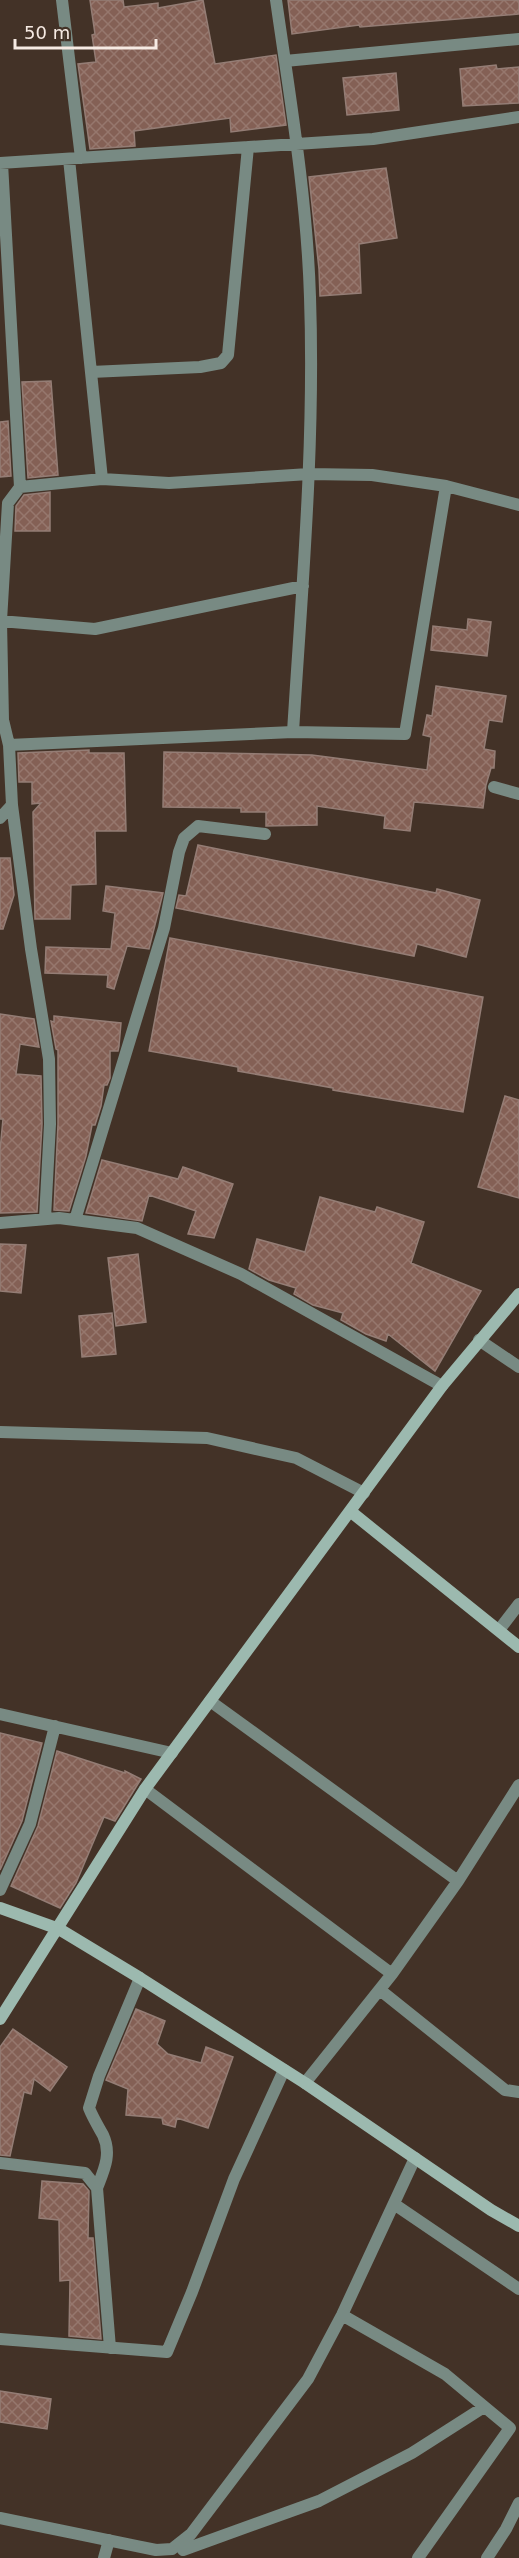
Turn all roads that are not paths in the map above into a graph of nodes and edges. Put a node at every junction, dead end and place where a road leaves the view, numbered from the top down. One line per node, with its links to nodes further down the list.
1 (62, 0): 8 (street)
2 (276, 0): 4 (street)
3 (519, 39): 4 (street)
4 (285, 61): 6 (street)
5 (519, 117): 6 (street)
6 (297, 144): 7 (street); 11 (street)
7 (248, 147): 8 (street); 10 (street)
8 (75, 159): 9 (street); 10 (street)
9 (1, 163): 14 (street)
10 (91, 372): 12 (street)
11 (309, 474): 12 (street); 13 (street); 16 (street)
12 (102, 479): 14 (street)
13 (446, 486): 15 (street); 19 (street)
14 (20, 487): 17 (street)
15 (519, 505)
16 (303, 586): 17 (street); 19 (street)
17 (0, 621): 18 (street)
18 (1, 720): 20 (street)
19 (293, 732): 20 (street)
20 (9, 745): 23 (street)
21 (494, 787): 22 (street)
22 (519, 794)
23 (12, 805): 24 (street); 26 (street)
24 (0, 818)
25 (264, 834): 27 (street)
26 (45, 1218): 27 (street); 28 (street)
27 (75, 1220): 32 (street)
28 (0, 1223)
29 (519, 1294): 30 (street)
30 (479, 1340): 31 (street); 32 (street)
31 (519, 1367)
32 (442, 1386): 34 (street)
33 (0, 1432): 34 (street)
34 (364, 1493): 35 (street)
35 (350, 1511): 37 (street); 39 (street)
36 (519, 1604): 37 (street)
37 (498, 1630): 38 (street)
38 (519, 1647)
39 (210, 1701): 42 (street); 45 (street)
40 (0, 1714): 41 (street)
41 (55, 1726): 42 (street); 46 (street)
42 (172, 1753): 44 (street)
43 (519, 1785): 45 (street)
44 (145, 1789): 48 (street); 49 (street)
45 (458, 1881): 49 (street)
46 (0, 1890)
47 (0, 1908): 48 (street)
48 (59, 1929): 50 (street); 52 (street)
49 (392, 1974): 51 (street)
50 (140, 1978): 53 (street); 58 (street)
51 (380, 1990): 54 (street); 55 (street)
52 (0, 2019)
53 (284, 2070): 54 (street); 64 (street)
54 (305, 2083): 56 (street)
55 (519, 2092)
56 (415, 2158): 59 (street); 60 (street)
57 (0, 2163): 58 (street)
58 (97, 2188): 64 (street)
59 (394, 2204): 61 (street); 62 (street)
60 (519, 2226)
61 (519, 2289)
62 (342, 2315): 65 (street); 68 (street)
63 (0, 2339): 64 (street)
64 (110, 2348)
65 (484, 2407): 70 (street); 72 (street)
66 (519, 2503): 73 (street)
67 (0, 2518): 69 (street)
68 (191, 2534): 69 (street); 70 (street)
69 (109, 2540): 71 (street)
70 (182, 2554)
71 (104, 2558)
72 (418, 2558)
73 (487, 2558)

